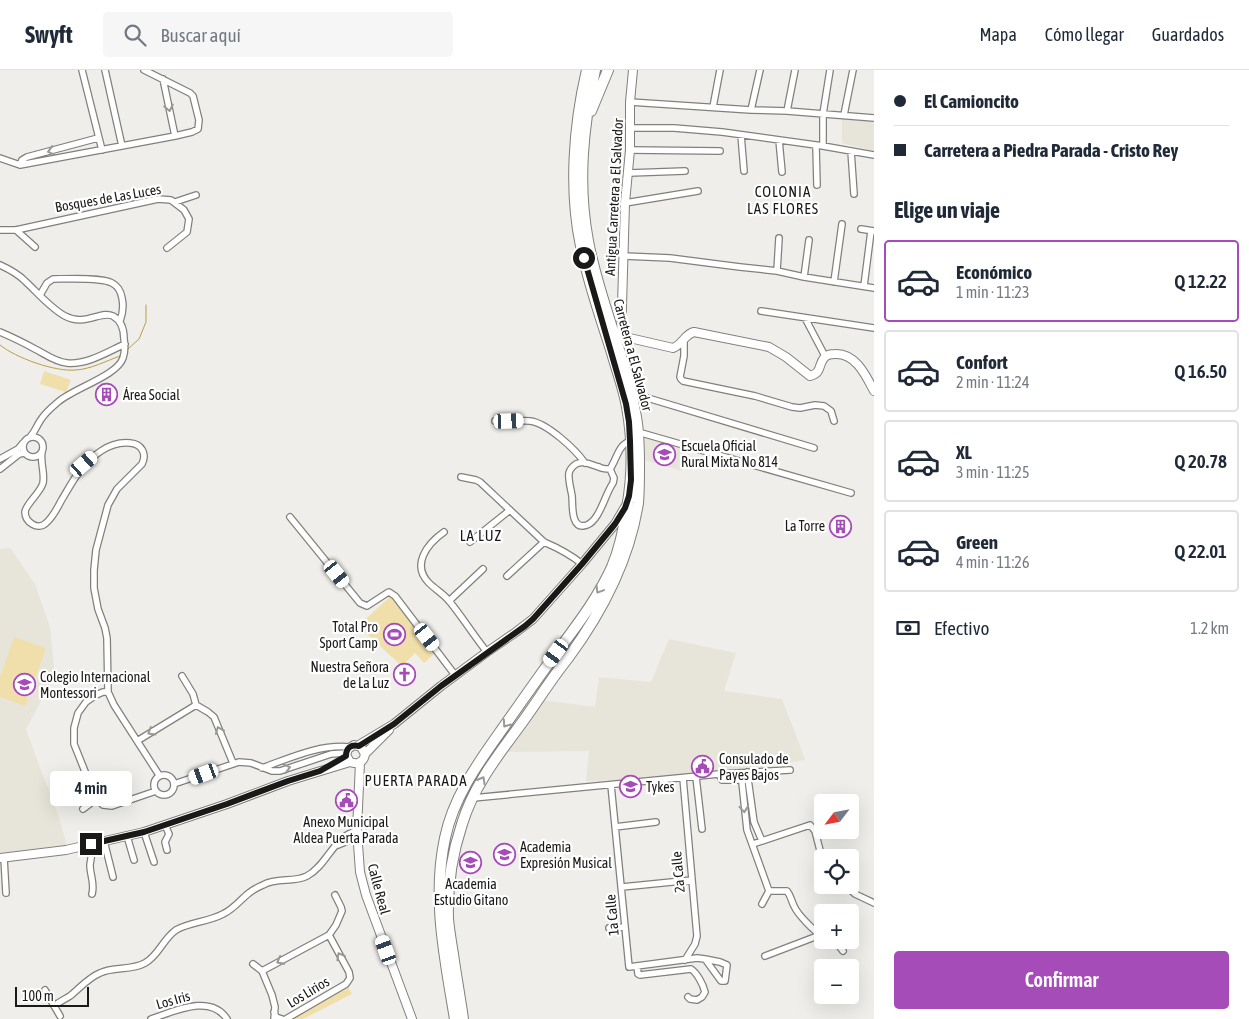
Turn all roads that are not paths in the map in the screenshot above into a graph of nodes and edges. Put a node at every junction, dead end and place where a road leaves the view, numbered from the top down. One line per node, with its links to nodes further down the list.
1 (82, 70): 25 (street)
2 (105, 70): 27 (street)
3 (144, 70): 13 (street)
4 (588, 70): 80 (highway, Carretera a El Salvador)
5 (595, 70): 21 (highway, Carretera a El Salvador)
6 (608, 70): 21 (highway)
7 (633, 70): 14 (main road, Antigua Carretera a El Salvador)
8 (720, 70): 15 (street)
9 (760, 70): 16 (street)
10 (796, 70): 17 (street)
11 (830, 70): 18 (street)
12 (853, 70): 19 (street)
13 (163, 79): 24 (street, one-way to 24); 24 (street)
14 (630, 102): 15 (street); 22 (main road, Antigua Carretera a El Salvador)
15 (713, 107): 16 (street)
16 (752, 110): 17 (street)
17 (787, 111): 18 (street)
18 (823, 114): 19 (street); 28 (street)
19 (844, 115): 20 (street)
20 (874, 118)
21 (585, 126): 68 (highway, Carretera a El Salvador)
22 (630, 128): 23 (street); 30 (main road, Antigua Carretera a El Salvador)
23 (741, 135): 26 (street); 37 (street)
24 (175, 136): 27 (street)
25 (98, 138): 29 (street); 35 (street, one-way to 35)
26 (779, 140): 28 (street); 39 (street)
27 (122, 146): 29 (street)
28 (820, 146): 32 (street); 40 (street)
29 (102, 150): 35 (street)
30 (630, 150): 31 (street); 38 (main road, Antigua Carretera a El Salvador)
31 (720, 151)
32 (851, 151): 33 (street); 42 (street)
33 (874, 155)
34 (0, 158): 35 (street)
35 (20, 165)
36 (685, 170): 38 (street)
37 (744, 171)
38 (628, 172): 45 (main road, Antigua Carretera a El Salvador)
39 (782, 172)
40 (817, 185)
41 (698, 191): 45 (street)
42 (854, 194)
43 (196, 195): 44 (street)
44 (175, 202): 49 (street, Bosques de Las Luces); 54 (street, Bosques de Las Luces)
45 (626, 204): 55 (main road, Antigua Carretera a El Salvador)
46 (842, 224): 59 (street)
47 (861, 229): 50 (street)
48 (0, 230): 49 (street, Bosques de Las Luces)
49 (16, 230): 53 (street)
50 (872, 231): 60 (street)
51 (779, 238): 57 (street)
52 (809, 240): 58 (street)
53 (35, 247)
54 (167, 248)
55 (628, 256): 57 (street); 68 (main road, Antigua Carretera a El Salvador)
56 (0, 264): 62 (street)
57 (777, 271): 58 (street)
58 (804, 277): 59 (street)
59 (834, 282): 60 (street)
60 (864, 286): 61 (street)
61 (874, 288)
62 (40, 295): 65 (street); 65 (street)
63 (761, 311): 64 (street)
64 (805, 318): 66 (street); 71 (street)
65 (120, 321): 70 (street)
66 (874, 328)
67 (0, 332): 70 (street)
68 (617, 334): 69 (main road); 73 (highway, Carretera a El Salvador)
69 (684, 340): 71 (main road); 75 (street)
70 (125, 344): 76 (street)
71 (825, 356): 72 (main road)
72 (874, 391)
73 (631, 393): 77 (highway, Carretera a El Salvador); 82 (street)
74 (495, 421): 89 (street)
75 (834, 421)
76 (37, 430): 78 (street); 79 (street)
77 (638, 432): 94 (street); 129 (highway, Carretera a El Salvador, one-way to 77)
78 (30, 437): 79 (street); 81 (street)
79 (38, 438): 83 (street)
80 (630, 441): 85 (street); 86 (highway, Carretera a El Salvador)
81 (24, 443): 84 (street); 88 (street)
82 (814, 448)
83 (42, 452): 87 (street); 90 (street)
84 (25, 453): 87 (street); 91 (street)
85 (618, 455): 86 (street); 92 (street)
86 (631, 455): 97 (highway, Carretera a El Salvador)
87 (32, 457): 90 (street)
88 (0, 459)
89 (585, 463): 92 (street); 92 (street)
90 (42, 466): 108 (street)
91 (0, 469)
92 (610, 469)
93 (461, 477): 95 (street)
94 (850, 493)
95 (510, 510): 99 (street); 100 (street)
96 (290, 517): 106 (street)
97 (619, 527): 101 (main road); 181 (highway, Carretera a El Salvador, one-way to 181)
98 (444, 532): 104 (street)
99 (470, 542)
100 (544, 542): 101 (street); 103 (street)
101 (582, 564): 105 (main road)
102 (484, 569): 104 (street)
103 (507, 576)
104 (449, 601): 105 (street)
105 (487, 652): 106 (main road)
106 (456, 675): 110 (main road)
107 (182, 676): 109 (street)
108 (108, 692): 111 (street); 130 (street)
109 (196, 705): 111 (street, one-way to 111); 116 (street, one-way to 109)
110 (394, 724): 112 (main road); 113 (main road)
111 (137, 741): 122 (street)
112 (359, 746): 113 (main road); 114 (main road)
113 (365, 754): 115 (main road)
114 (347, 757): 115 (main road); 117 (street, one-way to 114); 117 (street); 121 (main road); 133 (main road)
115 (360, 762): 121 (main road, Calle Real)
116 (233, 763): 117 (street); 126 (street)
117 (262, 768)
118 (790, 770): 119 (street)
119 (744, 773): 120 (street); 125 (street)
120 (719, 774): 123 (street); 125 (street)
121 (360, 775): 137 (main road, Calle Real)
122 (159, 776): 126 (street); 128 (street)
123 (696, 777): 124 (street); 135 (street)
124 (683, 778): 127 (street); 149 (street, 2a Calle)
125 (745, 780): 139 (street); 142 (street, one-way to 142)
126 (174, 784): 128 (street)
127 (611, 784): 129 (street); 134 (street, 1a Calle)
128 (156, 792): 130 (street)
129 (473, 798): 182 (highway, Carretera a El Salvador)
130 (96, 799): 131 (street)
131 (83, 809)
132 (656, 822): 134 (street)
133 (165, 825): 136 (main road); 144 (street)
134 (615, 827): 150 (street, 1a Calle)
135 (702, 830)
136 (144, 832): 138 (main road); 147 (street)
137 (357, 834): 173 (street); 176 (main road, Calle Real)
138 (127, 836): 140 (main road); 146 (street)
139 (762, 840): 142 (street); 143 (street)
140 (104, 841): 141 (main road); 148 (street)
141 (91, 844): 145 (main road); 153 (street)
142 (753, 844): 152 (street)
143 (820, 849)
144 (167, 850)
145 (2, 858): 151 (street)
146 (134, 860)
147 (154, 862)
148 (113, 877)
149 (692, 880): 150 (street); 165 (street, 2a Calle)
150 (622, 887): 158 (street, 1a Calle)
151 (6, 892)
152 (769, 892): 157 (street); 160 (street)
153 (92, 894)
154 (855, 894): 156 (street)
155 (335, 895): 161 (street)
156 (874, 903)
157 (762, 904)
158 (625, 926): 159 (street); 167 (street, 1a Calle)
159 (609, 928)
160 (814, 931)
161 (329, 935): 168 (street, one-way to 168); 180 (street, Los Lirios, one-way to 161)
162 (814, 938): 163 (street)
163 (765, 956)
164 (705, 959): 164 (street); 165 (street)
165 (685, 960): 167 (street)
166 (253, 964): 168 (street, Los Lirios)
167 (637, 966): 169 (street)
168 (262, 971): 174 (street, Los Lirios)
169 (700, 981): 170 (street); 172 (street)
170 (694, 986)
171 (45, 990): 173 (street)
172 (688, 997)
173 (54, 1006): 175 (street)
174 (274, 1012): 179 (street, Los Lirios); 180 (street)
175 (60, 1016)
176 (411, 1018)
177 (151, 1019): 178 (street, Los Iris)
178 (227, 1019)
179 (274, 1019)
180 (285, 1019)
181 (455, 1019)
182 (463, 1019)

